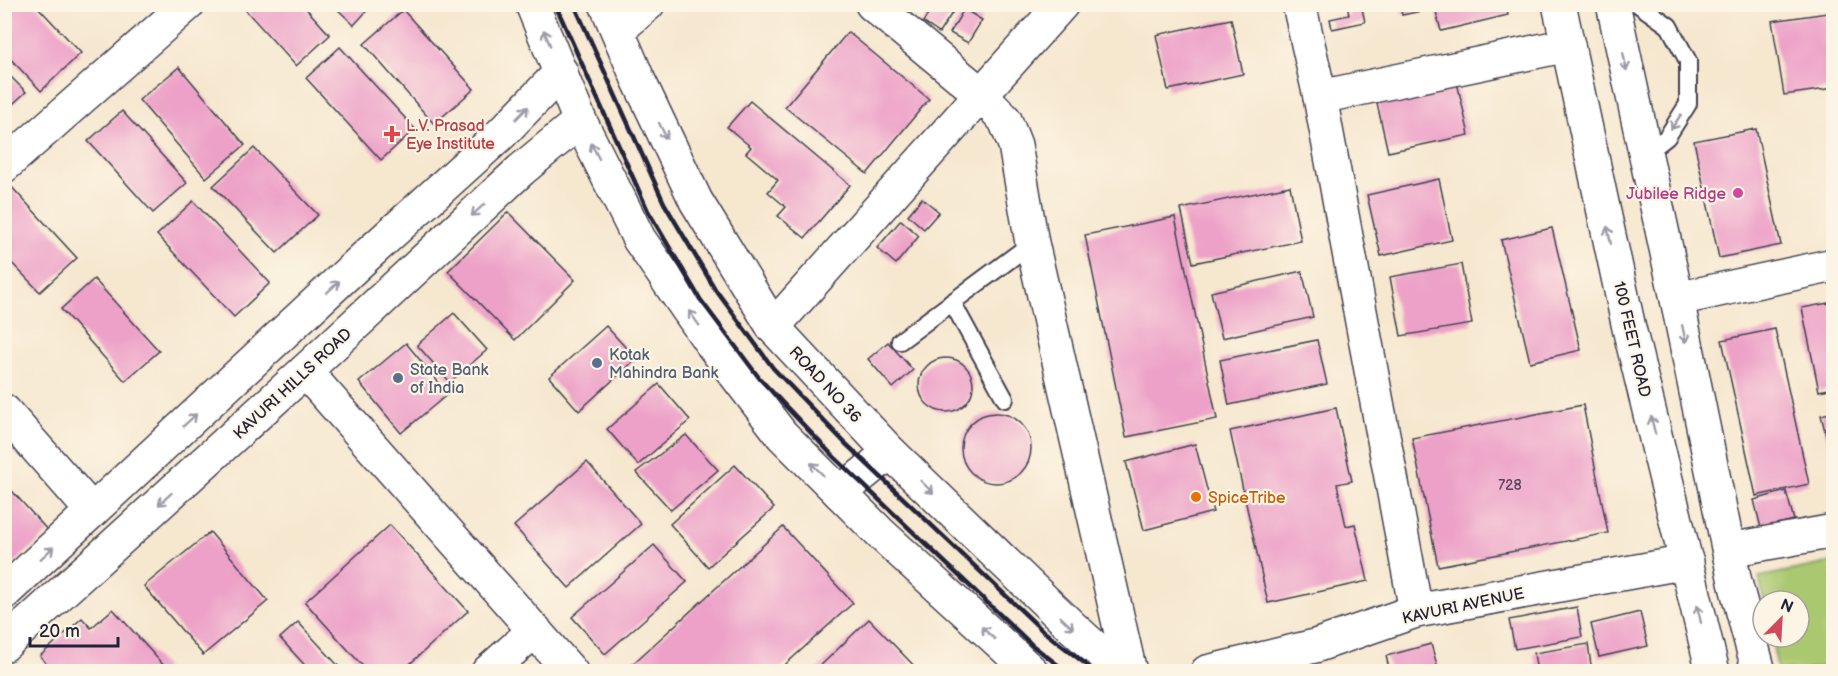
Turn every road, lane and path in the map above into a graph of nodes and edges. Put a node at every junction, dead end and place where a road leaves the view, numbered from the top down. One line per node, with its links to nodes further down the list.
1 (188, 4): 18 (street)
2 (532, 4): 12 (street, one-way to 2)
3 (648, 4): 10 (street)
4 (872, 4): 13 (street)
5 (1062, 4): 13 (street)
6 (1299, 4): 14 (street)
7 (1559, 4): 11 (street, 100 FEET ROAD)
8 (1613, 4): 17 (street, one-way to 17)
9 (1638, 4): 17 (lane, one-way to 17)
10 (612, 17): 24 (street, ROAD NO 36, one-way to 24)
11 (1568, 45): 14 (street); 34 (street, 100 FEET ROAD, one-way to 11)
12 (561, 72): 15 (street); 16 (street, one-way to 12)
13 (981, 94): 20 (street); 24 (street)
14 (1320, 97): 36 (street)
15 (580, 121): 19 (street, KAVURI HILLS ROAD); 30 (street, one-way to 15)
16 (478, 154): 19 (street); 31 (street, one-way to 16)
17 (1645, 154): 22 (street)
18 (4, 166)
19 (506, 184): 26 (street, KAVURI HILLS ROAD, one-way to 26)
20 (1032, 243): 23 (lane); 43 (street)
21 (1833, 265): 22 (street)
22 (1677, 299): 33 (street, one-way to 33)
23 (952, 302): 25 (lane); 27 (lane)
24 (773, 327): 29 (street, ROAD NO 36)
25 (900, 341)
26 (305, 371): 37 (street); 38 (street, KAVURI HILLS ROAD, one-way to 38)
27 (1005, 399)
28 (4, 411): 31 (street)
29 (890, 452): 30 (street); 42 (street, ROAD NO 36, one-way to 42)
30 (840, 493): 41 (street, one-way to 30)
31 (92, 511): 35 (street, one-way to 31)
32 (1833, 531): 33 (street)
33 (1729, 550): 46 (street)
34 (1688, 562): 36 (street, KAVURI AVENUE); 45 (street, 100 FEET ROAD, one-way to 34)
35 (4, 593)
36 (1416, 611): 44 (street, KAVURI AVENUE)
37 (535, 630): 39 (street); 40 (street)
38 (4, 645)
39 (488, 672)
40 (571, 672)
41 (1032, 672)
42 (1122, 672)
43 (1130, 672)
44 (1207, 672)
45 (1713, 672)
46 (1759, 672)

